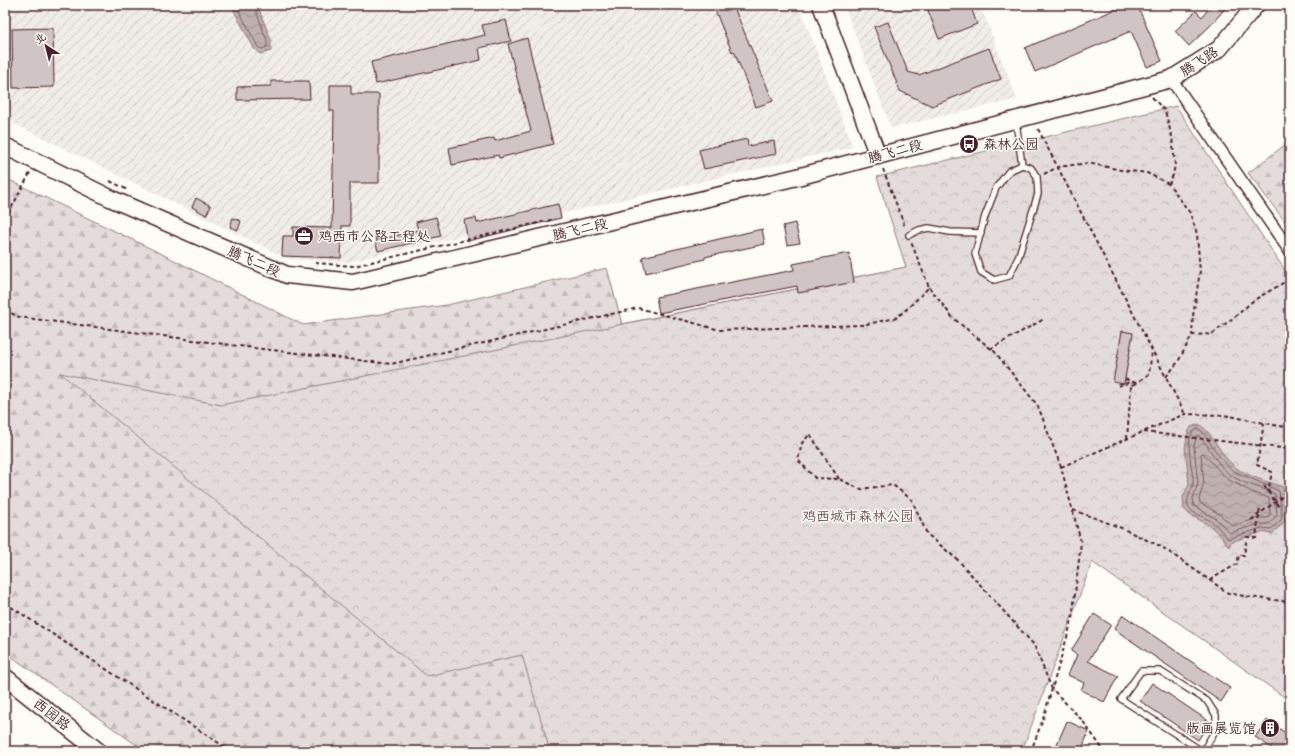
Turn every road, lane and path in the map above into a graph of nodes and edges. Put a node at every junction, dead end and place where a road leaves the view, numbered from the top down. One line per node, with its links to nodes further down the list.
1 (821, 5): 8 (street)
2 (1256, 5): 3 (street, 腾飞路)
3 (1171, 79): 4 (street, 腾飞二段); 20 (street)
4 (1142, 86): 5 (street, 腾飞二段); 14 (path)
5 (1031, 115): 6 (street, 腾飞二段); 11 (path)
6 (1015, 120): 8 (street, 腾飞二段); 10 (lane)
7 (5, 146): 9 (street, 腾飞二段)
8 (878, 156): 9 (street, 腾飞二段); 19 (path)
9 (36, 162): 17 (path)
10 (1022, 165): 12 (lane); 18 (lane)
11 (1058, 167): 12 (path); 14 (path); 28 (path)
12 (1037, 177): 18 (lane)
13 (105, 179): 15 (path)
14 (1169, 184): 26 (path)
15 (133, 192)
16 (556, 218): 21 (path)
17 (5, 220)
18 (981, 233): 19 (lane)
19 (909, 235): 23 (path)
20 (1290, 251)
21 (314, 263)
22 (1290, 279): 26 (path)
23 (929, 287): 24 (path); 27 (path)
24 (5, 310)
25 (1044, 320): 27 (path)
26 (1192, 335): 29 (path)
27 (990, 349): 40 (path)
28 (1152, 350): 29 (path); 31 (path)
29 (1166, 377): 33 (path)
30 (1125, 379): 31 (path)
31 (1135, 384): 32 (path); 37 (path)
32 (1118, 386)
33 (1185, 414): 34 (path); 36 (path)
34 (1264, 423): 35 (path); 38 (path)
35 (1290, 428)
36 (1144, 432): 37 (path); 38 (path)
37 (1127, 439): 40 (path)
38 (1260, 445): 39 (path); 43 (path)
39 (1290, 449)
40 (1062, 467): 48 (path)
41 (839, 479): 41 (path); 55 (path)
42 (1264, 486): 43 (path)
43 (1268, 492): 45 (path)
44 (1282, 497): 45 (path)
45 (1275, 502): 47 (path); 49 (path)
46 (1260, 507): 49 (path)
47 (1280, 508)
48 (1072, 510): 51 (path); 55 (path)
49 (1258, 514): 50 (path); 51 (path)
50 (1251, 520)
51 (1209, 580): 52 (path)
52 (1290, 602)
53 (5, 603): 57 (path)
54 (5, 677): 56 (street, 西园路)
55 (1052, 689): 58 (path); 59 (path)
56 (98, 751)
57 (231, 751)
58 (1031, 751)
59 (1104, 751)
60 (1203, 751): 60 (lane)

